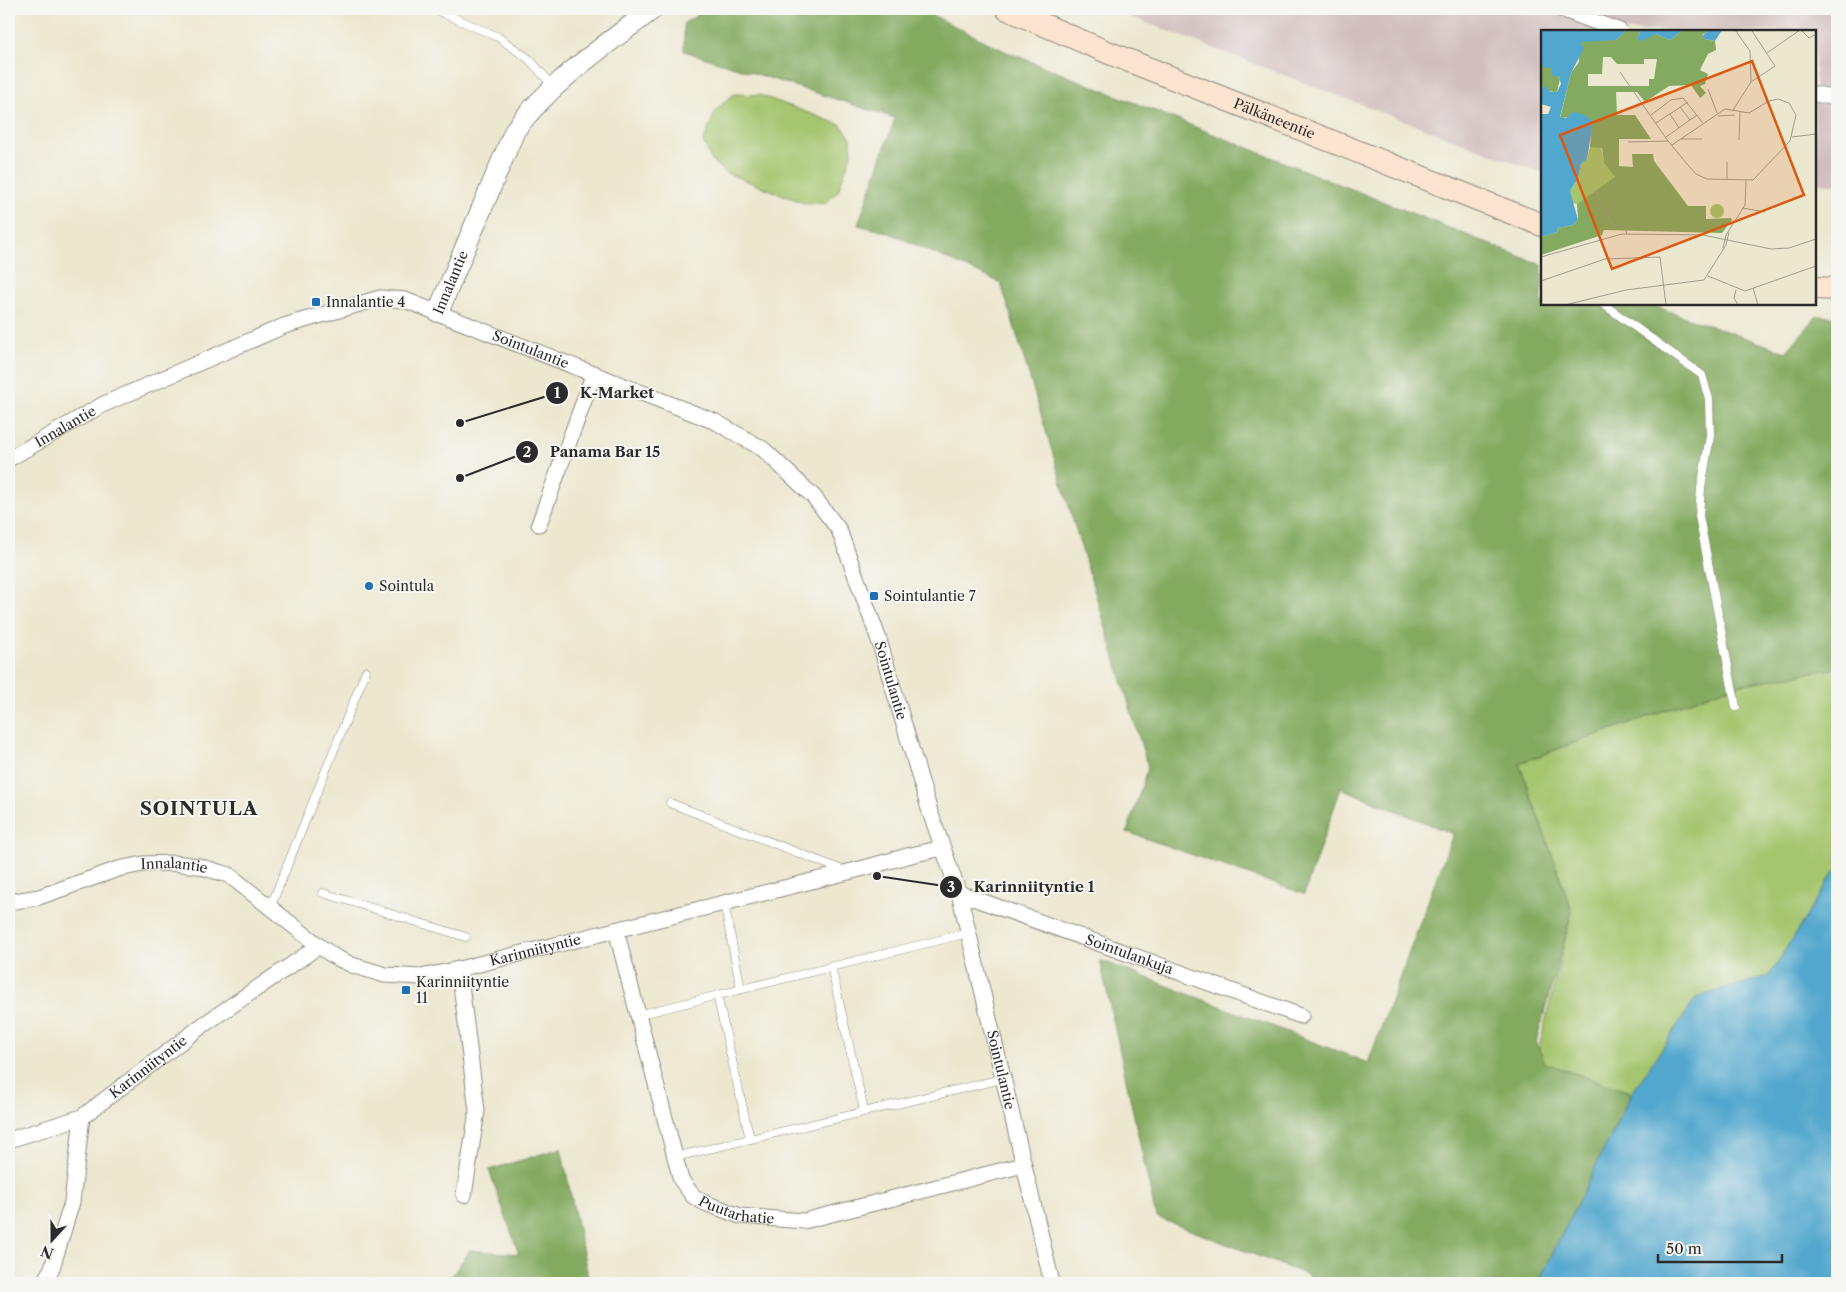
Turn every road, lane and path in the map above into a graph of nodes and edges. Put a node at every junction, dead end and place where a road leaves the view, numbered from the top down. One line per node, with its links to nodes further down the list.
1 (434, 9): 6 (lane)
2 (653, 9): 6 (street, Innalantie)
3 (1007, 9): 9 (main road, Pälkäneentie)
4 (1561, 9): 5 (street)
5 (1617, 30)
6 (555, 88): 13 (street, Innalantie)
7 (1816, 94): 8 (street)
8 (1837, 98)
9 (1541, 225)
10 (1816, 288): 11 (main road)
11 (1837, 289)
12 (1604, 305): 18 (lane)
13 (438, 312): 14 (street, Sointulantie); 15 (street, Innalantie)
14 (594, 373): 16 (street); 20 (street, Sointulantie)
15 (9, 459)
16 (539, 524)
17 (366, 671): 26 (lane)
18 (1736, 707)
19 (670, 803): 21 (lane)
20 (943, 848): 21 (street, Karinniityntie); 23 (street, Sointulantie)
21 (848, 872): 25 (street, Karinniityntie)
22 (323, 893): 29 (lane)
23 (959, 894): 28 (street, Sointulantie); 36 (street, Sointulankuja)
24 (9, 902): 26 (street, Innalantie)
25 (724, 903): 27 (street, Karinniityntie); 33 (lane)
26 (270, 908): 30 (street, Innalantie)
27 (616, 930): 32 (street, Karinniityntie); 35 (street, Puutarhatie)
28 (968, 933): 31 (lane); 37 (street, Sointulantie)
29 (466, 937)
30 (318, 946): 32 (street, Karinniityntie); 39 (street, Karinniityntie)
31 (831, 966): 33 (lane); 38 (lane)
32 (459, 969): 44 (street)
33 (741, 989): 34 (lane)
34 (717, 995): 35 (lane); 40 (lane)
35 (638, 1015): 42 (street, Puutarhatie)
36 (1301, 1016)
37 (1002, 1079): 38 (lane); 43 (street, Sointulantie)
38 (864, 1111): 40 (lane)
39 (82, 1117): 41 (street, Karinniityntie); 45 (street)
40 (750, 1139): 42 (lane)
41 (9, 1140)
42 (675, 1157): 43 (street, Puutarhatie)
43 (1023, 1165): 46 (street, Sointulantie)
44 (464, 1195)
45 (43, 1283)
46 (1052, 1283)

